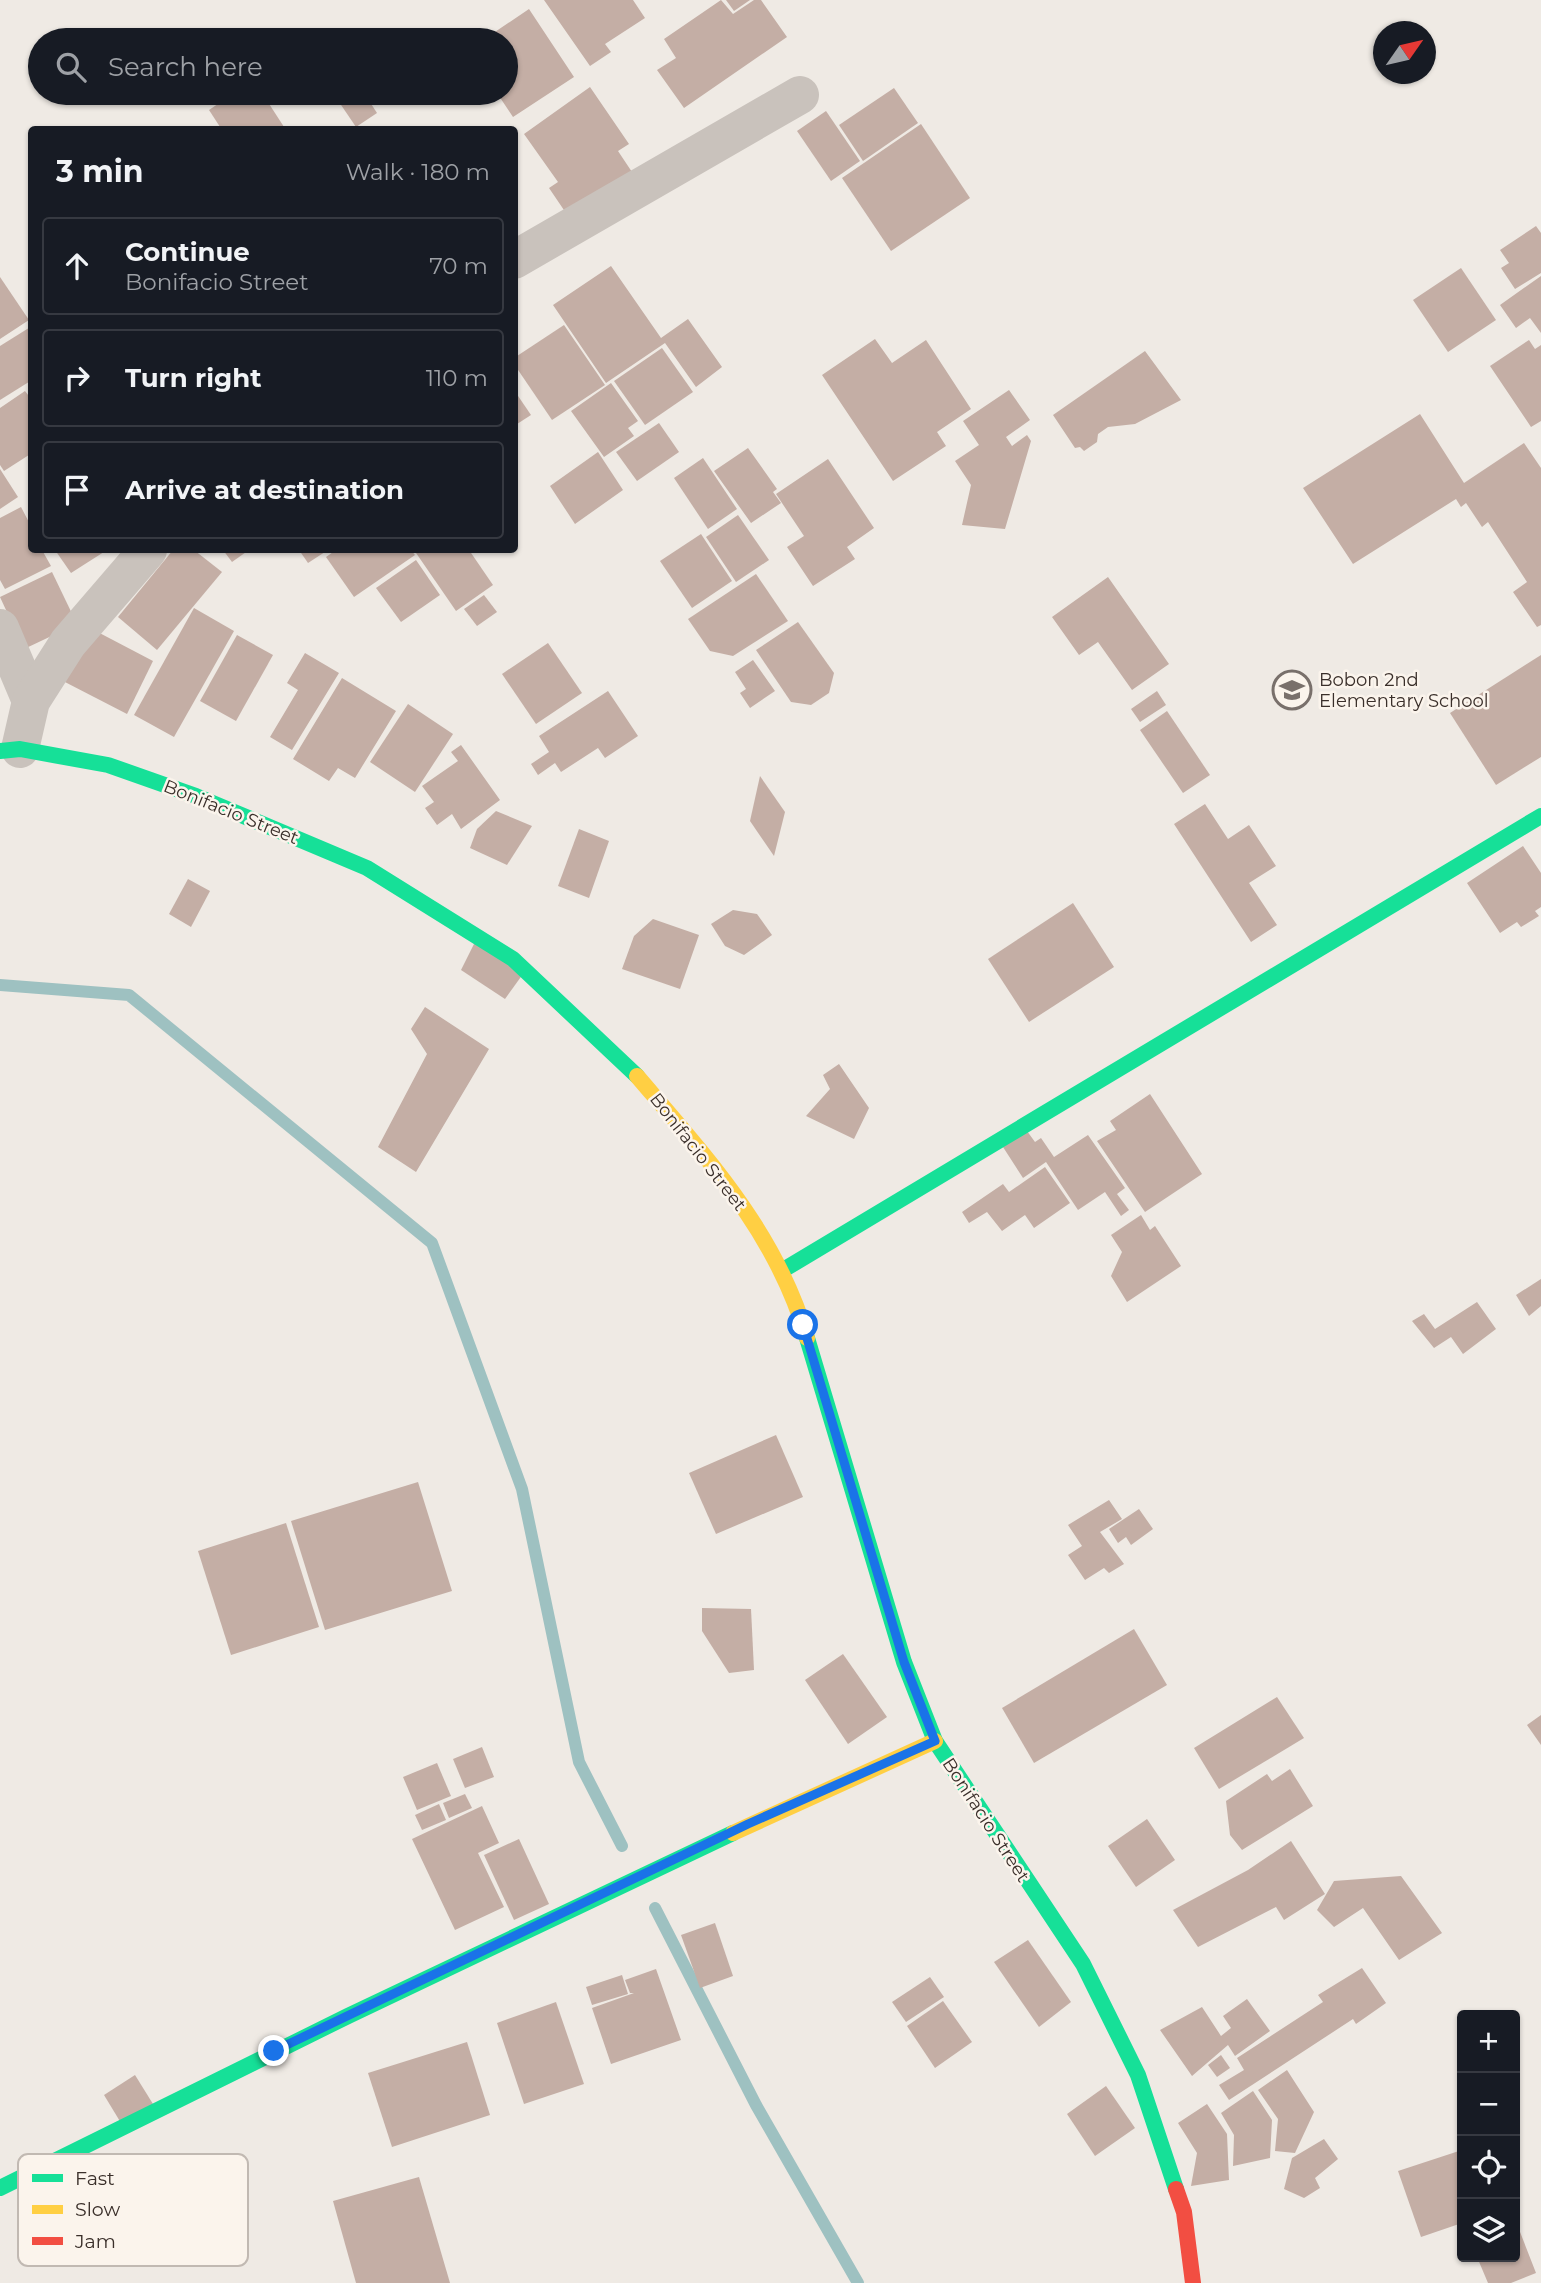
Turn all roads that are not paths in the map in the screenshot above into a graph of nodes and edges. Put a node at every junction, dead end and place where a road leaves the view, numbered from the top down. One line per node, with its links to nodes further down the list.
1 (800, 95): 2 (street)
2 (518, 258)
3 (145, 553): 5 (street)
4 (0, 628): 5 (street)
5 (31, 701): 6 (street)
6 (10, 750): 8 (street, Bonifacio Street)
7 (1541, 816): 8 (street)
8 (783, 1270): 9 (street, Bonifacio Street)
9 (935, 1741): 10 (street); 13 (street, Bonifacio Street)
10 (69, 2154)
11 (18, 2179): 12 (street)
12 (0, 2188)
13 (1193, 2283)

